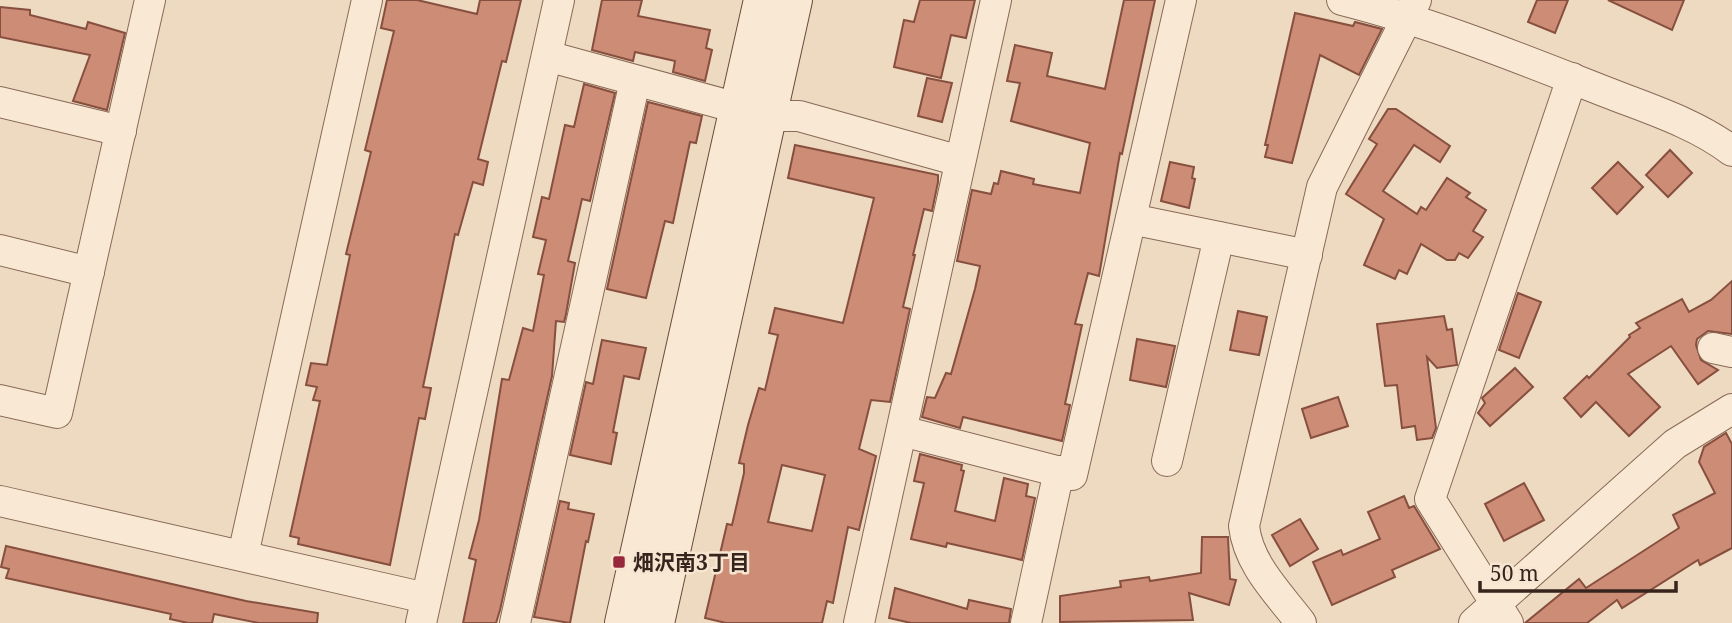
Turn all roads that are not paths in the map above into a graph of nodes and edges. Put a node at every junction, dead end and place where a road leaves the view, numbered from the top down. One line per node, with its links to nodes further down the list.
1 (150, 0): 15 (street)
2 (367, 0): 29 (street)
3 (559, 0): 10 (street)
4 (763, 0): 14 (street)
5 (793, 0): 14 (street)
6 (996, 0): 17 (street)
7 (1181, 0): 18 (street)
8 (1342, 0): 9 (street)
9 (1412, 8): 11 (street); 21 (street)
10 (547, 56): 12 (street); 30 (street)
11 (1572, 78): 16 (street); 31 (street)
12 (635, 81): 14 (street); 32 (street)
13 (0, 102): 15 (street)
14 (753, 112): 17 (street); 33 (street); 34 (street)
15 (121, 131): 22 (street)
16 (1732, 151)
17 (960, 161): 25 (street)
18 (1131, 219): 19 (street); 27 (street)
19 (1219, 237): 21 (street); 26 (street)
20 (0, 250): 22 (street)
21 (1307, 255): 37 (street)
22 (89, 272): 23 (street)
23 (0, 400)
24 (1731, 413): 31 (street)
25 (902, 430): 27 (street); 35 (street)
26 (1167, 461)
27 (1059, 471): 36 (street)
28 (0, 501): 29 (street)
29 (243, 555): 30 (street)
30 (424, 610)
31 (1493, 617)
32 (515, 623)
33 (624, 623)
34 (655, 623)
35 (859, 623)
36 (1026, 623)
37 (1301, 623)

